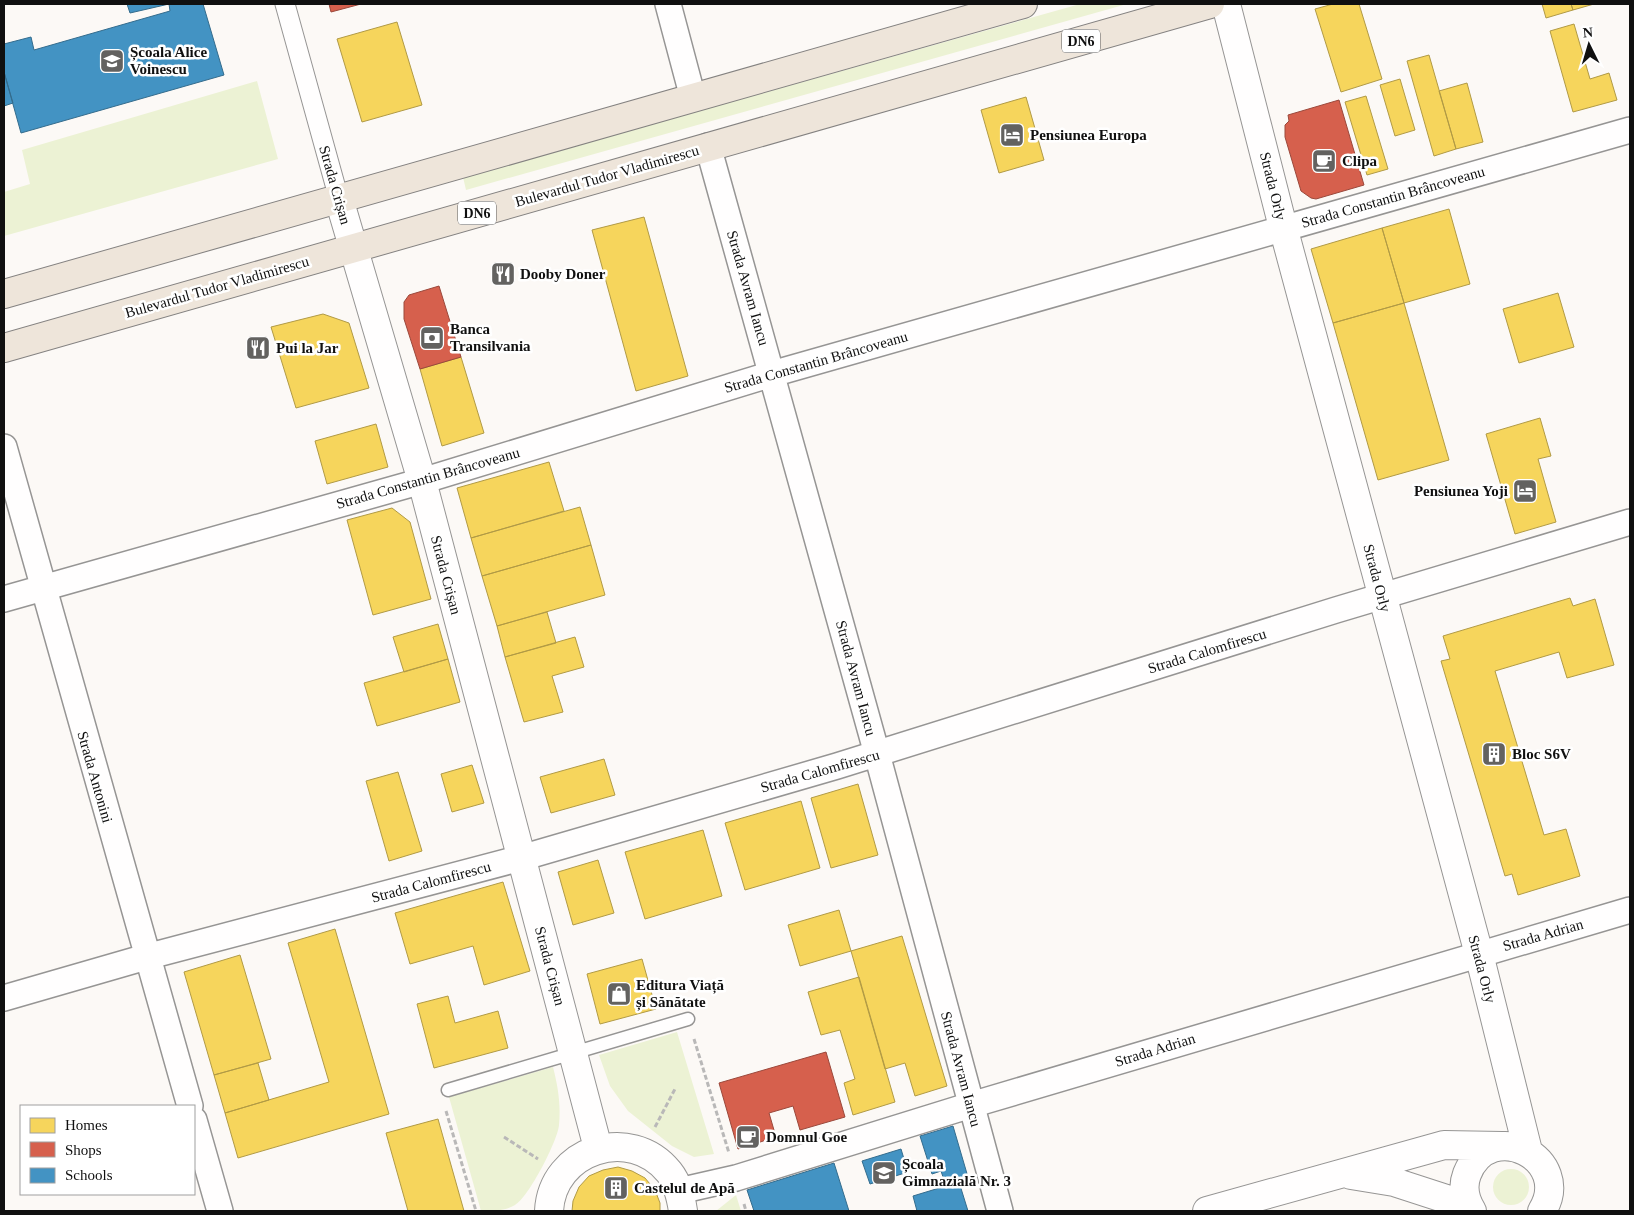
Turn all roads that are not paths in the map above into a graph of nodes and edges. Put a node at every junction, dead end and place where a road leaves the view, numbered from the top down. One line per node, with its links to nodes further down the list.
1 (285, 4): 9 (street, Strada Crișan)
2 (668, 4): 6 (street)
3 (1023, 4): 6 (main road)
4 (1210, 4): 8 (main road, Bulevardul Tudor Vladimirescu / DN6)
5 (1226, 4): 10 (street, Strada Orly)
6 (693, 98): 9 (main road)
7 (1630, 130): 10 (street, Strada Constantin Brâncoveanu)
8 (708, 146): 11 (main road, Bulevardul Tudor Vladimirescu / DN6); 14 (street, Strada Avram Iancu)
9 (339, 199): 11 (street, Strada Crișan); 12 (main road)
10 (1283, 228): 14 (street, Strada Constantin Brâncoveanu); 19 (street, Strada Orly)
11 (352, 248): 13 (main road, Bulevardul Tudor Vladimirescu / DN6); 16 (street, Strada Crișan)
12 (4, 294)
13 (4, 348)
14 (772, 374): 16 (street, Strada Constantin Brâncoveanu); 21 (street, Strada Avram Iancu)
15 (4, 447): 18 (street, Strada Antonini)
16 (422, 481): 18 (street, Strada Constantin Brâncoveanu); 22 (street, Strada Crișan)
17 (1630, 522): 19 (street, Strada Calomfirescu)
18 (42, 588): 20 (street, Strada Constantin Brâncoveanu); 25 (street, Strada Antonini)
19 (1382, 596): 21 (street, Strada Calomfirescu); 24 (street, Strada Orly)
20 (4, 599)
21 (877, 754): 22 (street, Strada Calomfirescu); 31 (street, Strada Avram Iancu)
22 (521, 858): 25 (street, Strada Calomfirescu); 28 (street, Strada Crișan)
23 (1630, 910): 24 (street, Strada Adrian)
24 (1479, 954): 31 (street, Strada Adrian); 34 (street, Strada Orly)
25 (146, 958): 26 (street, Strada Calomfirescu); 30 (street, Strada Antonini)
26 (4, 998)
27 (688, 1019): 28 (lane)
28 (572, 1052): 29 (lane); 33 (street, Strada Crișan)
29 (448, 1090)
30 (190, 1105)
31 (971, 1105): 36 (street, Strada Adrian); 40 (street, Strada Avram Iancu)
32 (195, 1124): 38 (street)
33 (598, 1148): 36 (street); 39 (street)
34 (1515, 1149): 35 (street); 37 (street); 42 (street)
35 (1340, 1173): 37 (street); 41 (street)
36 (681, 1201)
37 (1470, 1208)
38 (220, 1211)
39 (549, 1211)
40 (1000, 1211)
41 (1207, 1211)
42 (1542, 1211)

